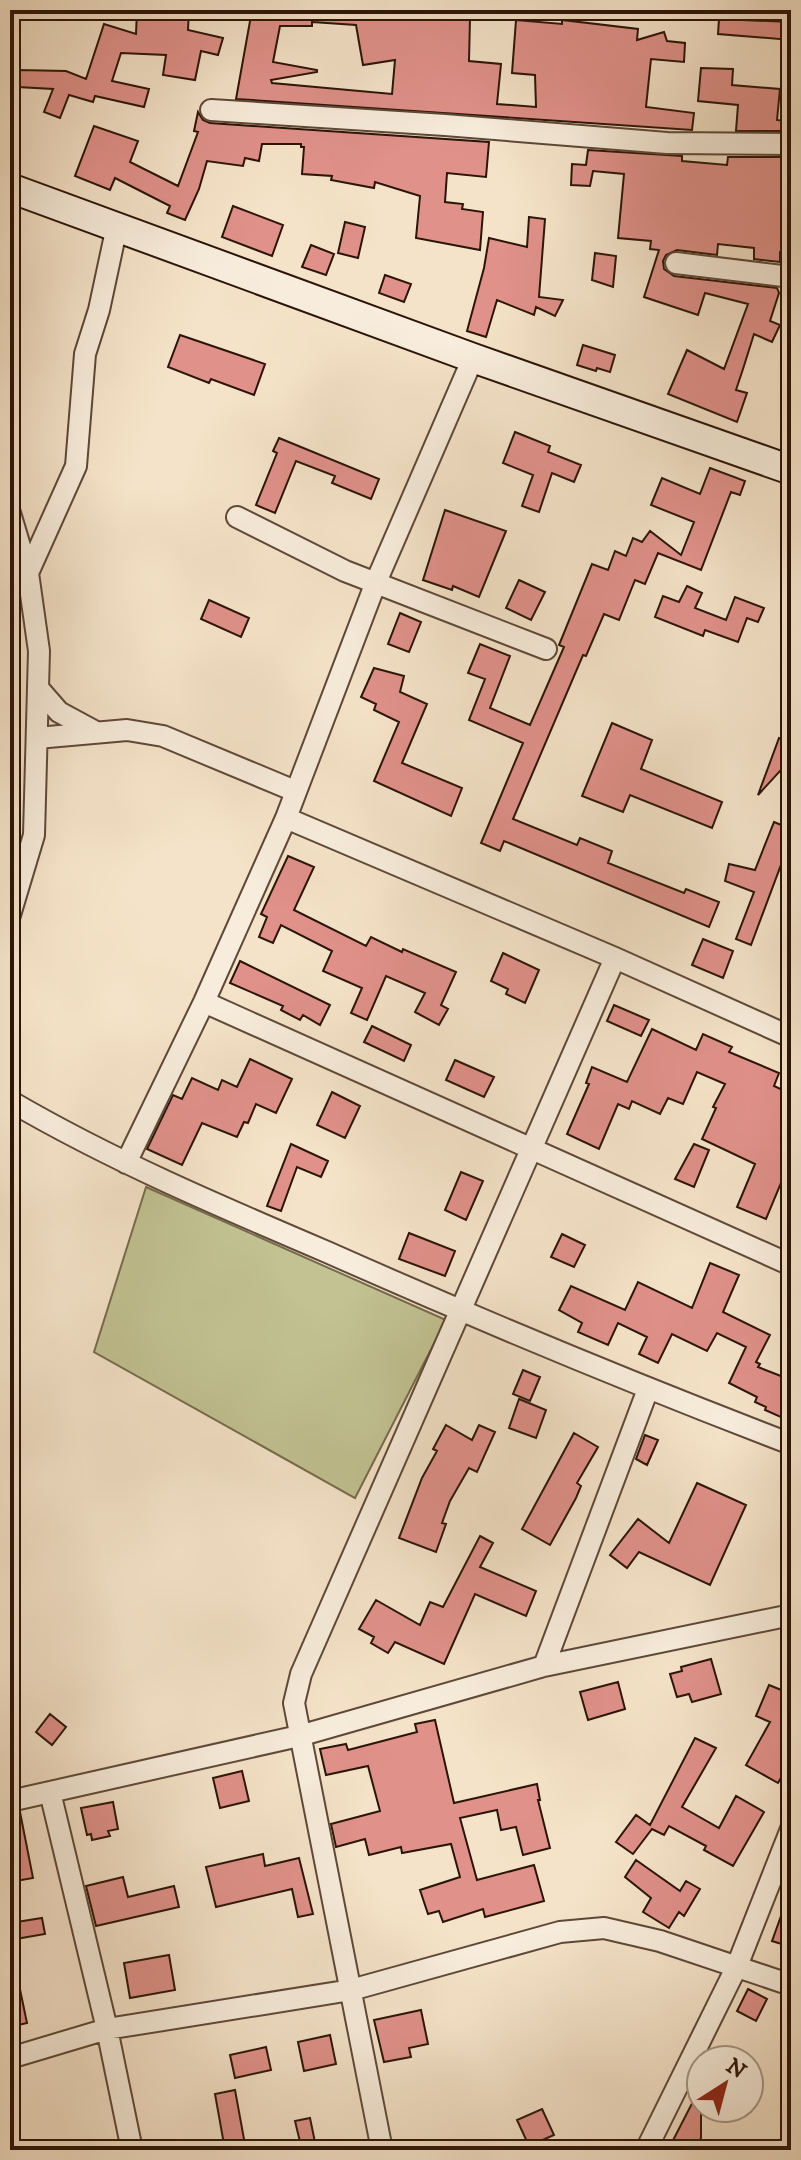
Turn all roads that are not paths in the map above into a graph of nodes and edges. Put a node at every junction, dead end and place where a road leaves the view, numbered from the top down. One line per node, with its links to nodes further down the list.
1 (211, 110): 2 (street)
2 (791, 144)
3 (10, 188): 4 (street)
4 (117, 226): 7 (street); 11 (street)
5 (676, 263): 6 (street)
6 (791, 277)
7 (473, 358): 8 (street); 12 (street)
8 (791, 470)
9 (10, 513): 11 (street)
10 (237, 517): 12 (street)
11 (28, 573): 14 (street)
12 (376, 582): 13 (street); 17 (street)
13 (546, 649)
14 (38, 688): 15 (street); 16 (street)
15 (96, 732): 16 (street); 17 (street)
16 (37, 738): 19 (street)
17 (295, 791): 18 (street)
18 (286, 818): 20 (street); 21 (street)
19 (10, 915)
20 (615, 958): 22 (street); 24 (street)
21 (204, 1002): 24 (street); 25 (street)
22 (791, 1037)
23 (10, 1101): 25 (street)
24 (531, 1149): 26 (street); 27 (street)
25 (126, 1163): 27 (street)
26 (791, 1265)
27 (459, 1310): 28 (street); 32 (street)
28 (648, 1389): 29 (street); 31 (street)
29 (791, 1444)
30 (791, 1615): 31 (street)
31 (544, 1666): 32 (street)
32 (299, 1736): 33 (street); 38 (street)
33 (50, 1792): 34 (street); 39 (street)
34 (10, 1801)
35 (791, 1829): 36 (street)
36 (737, 1966): 37 (street); 38 (street); 43 (street)
37 (791, 1985)
38 (351, 1990): 39 (street); 42 (street)
39 (107, 2029): 40 (street); 41 (street)
40 (10, 2058)
41 (132, 2150)
42 (382, 2150)
43 (646, 2150)

